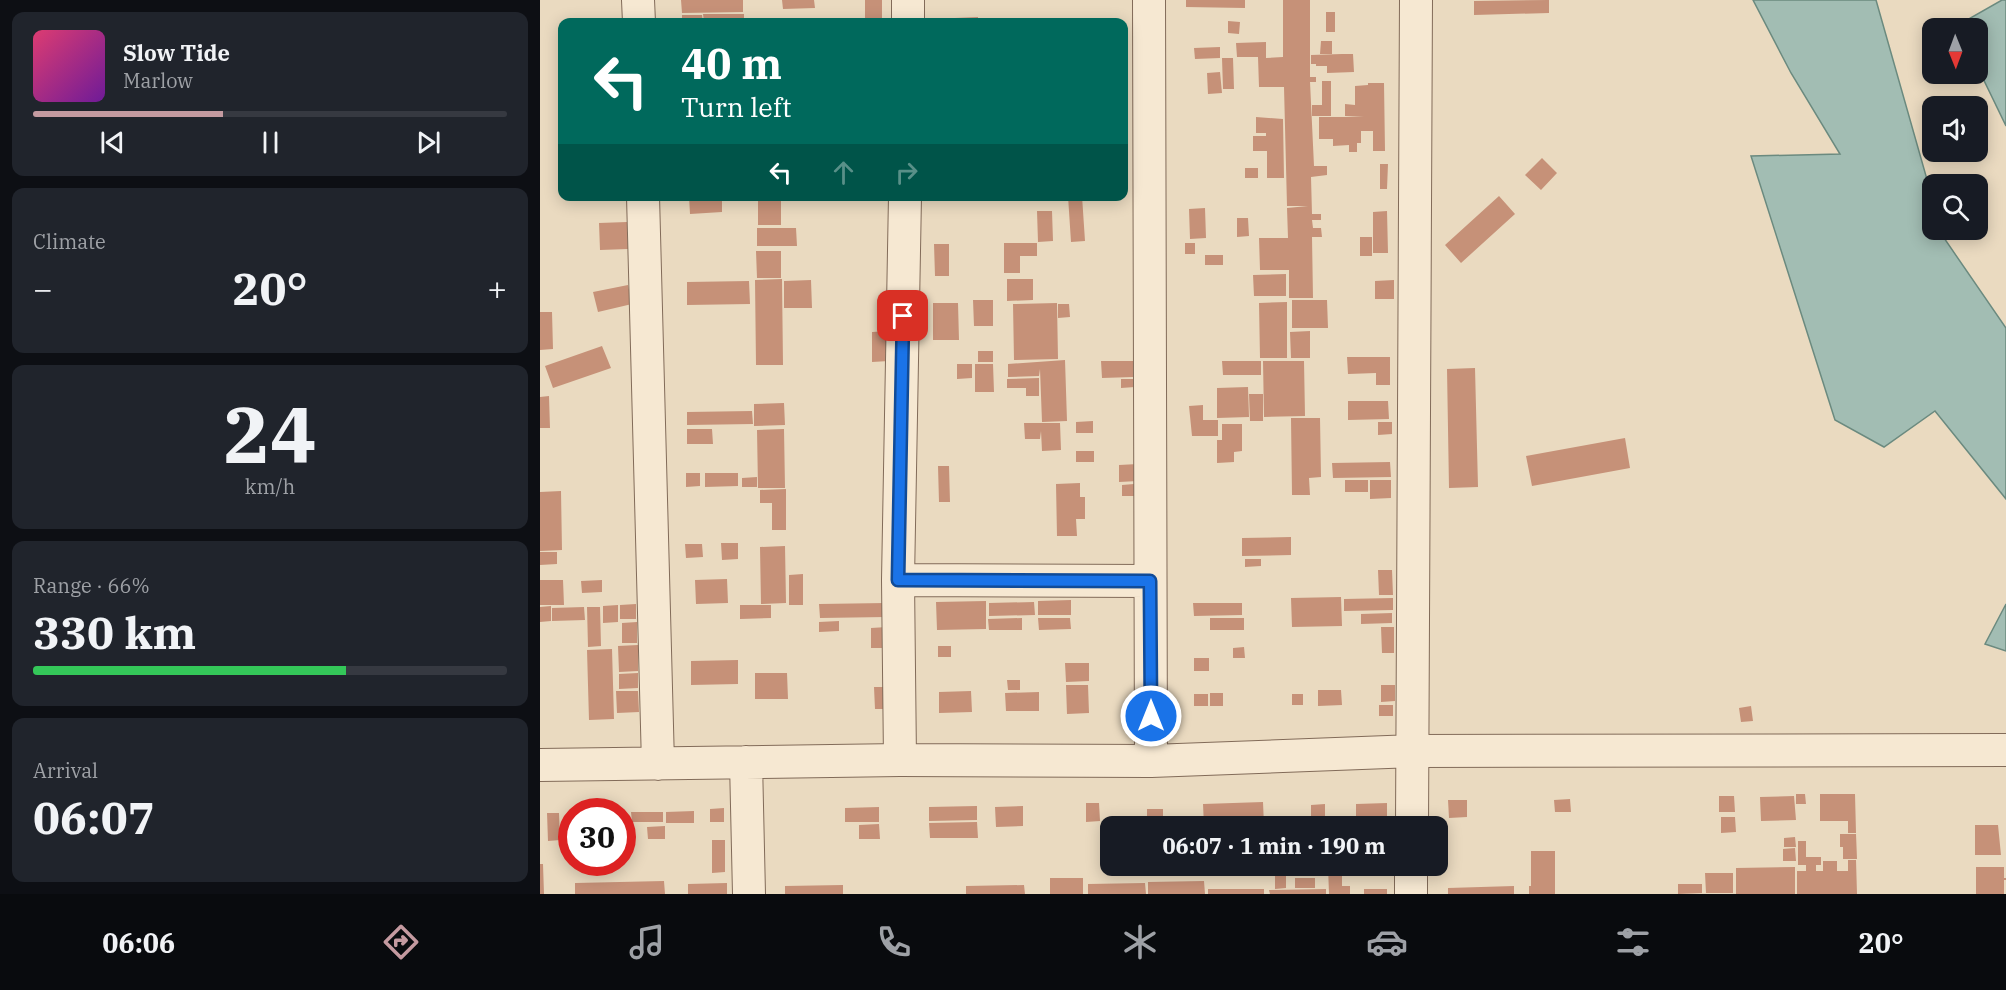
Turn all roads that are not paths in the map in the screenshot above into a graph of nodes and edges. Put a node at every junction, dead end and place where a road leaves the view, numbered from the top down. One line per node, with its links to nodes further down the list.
1 (638, 0): 5 (street)
2 (908, 0): 6 (street)
3 (1149, 0): 10 (street)
4 (1416, 0): 12 (street)
5 (639, 18)
6 (908, 18)
7 (643, 201): 16 (street)
8 (905, 201): 9 (street)
9 (898, 580): 10 (street); 13 (street)
10 (1150, 581): 14 (street)
11 (2006, 750): 12 (street)
12 (1414, 752): 14 (street); 18 (street)
13 (900, 760): 14 (street); 15 (street)
14 (1151, 761)
15 (746, 762): 16 (street); 20 (street)
16 (658, 764): 17 (street)
17 (540, 765)
18 (1412, 816)
19 (1411, 876): 21 (street)
20 (749, 894)
21 (1411, 894)

